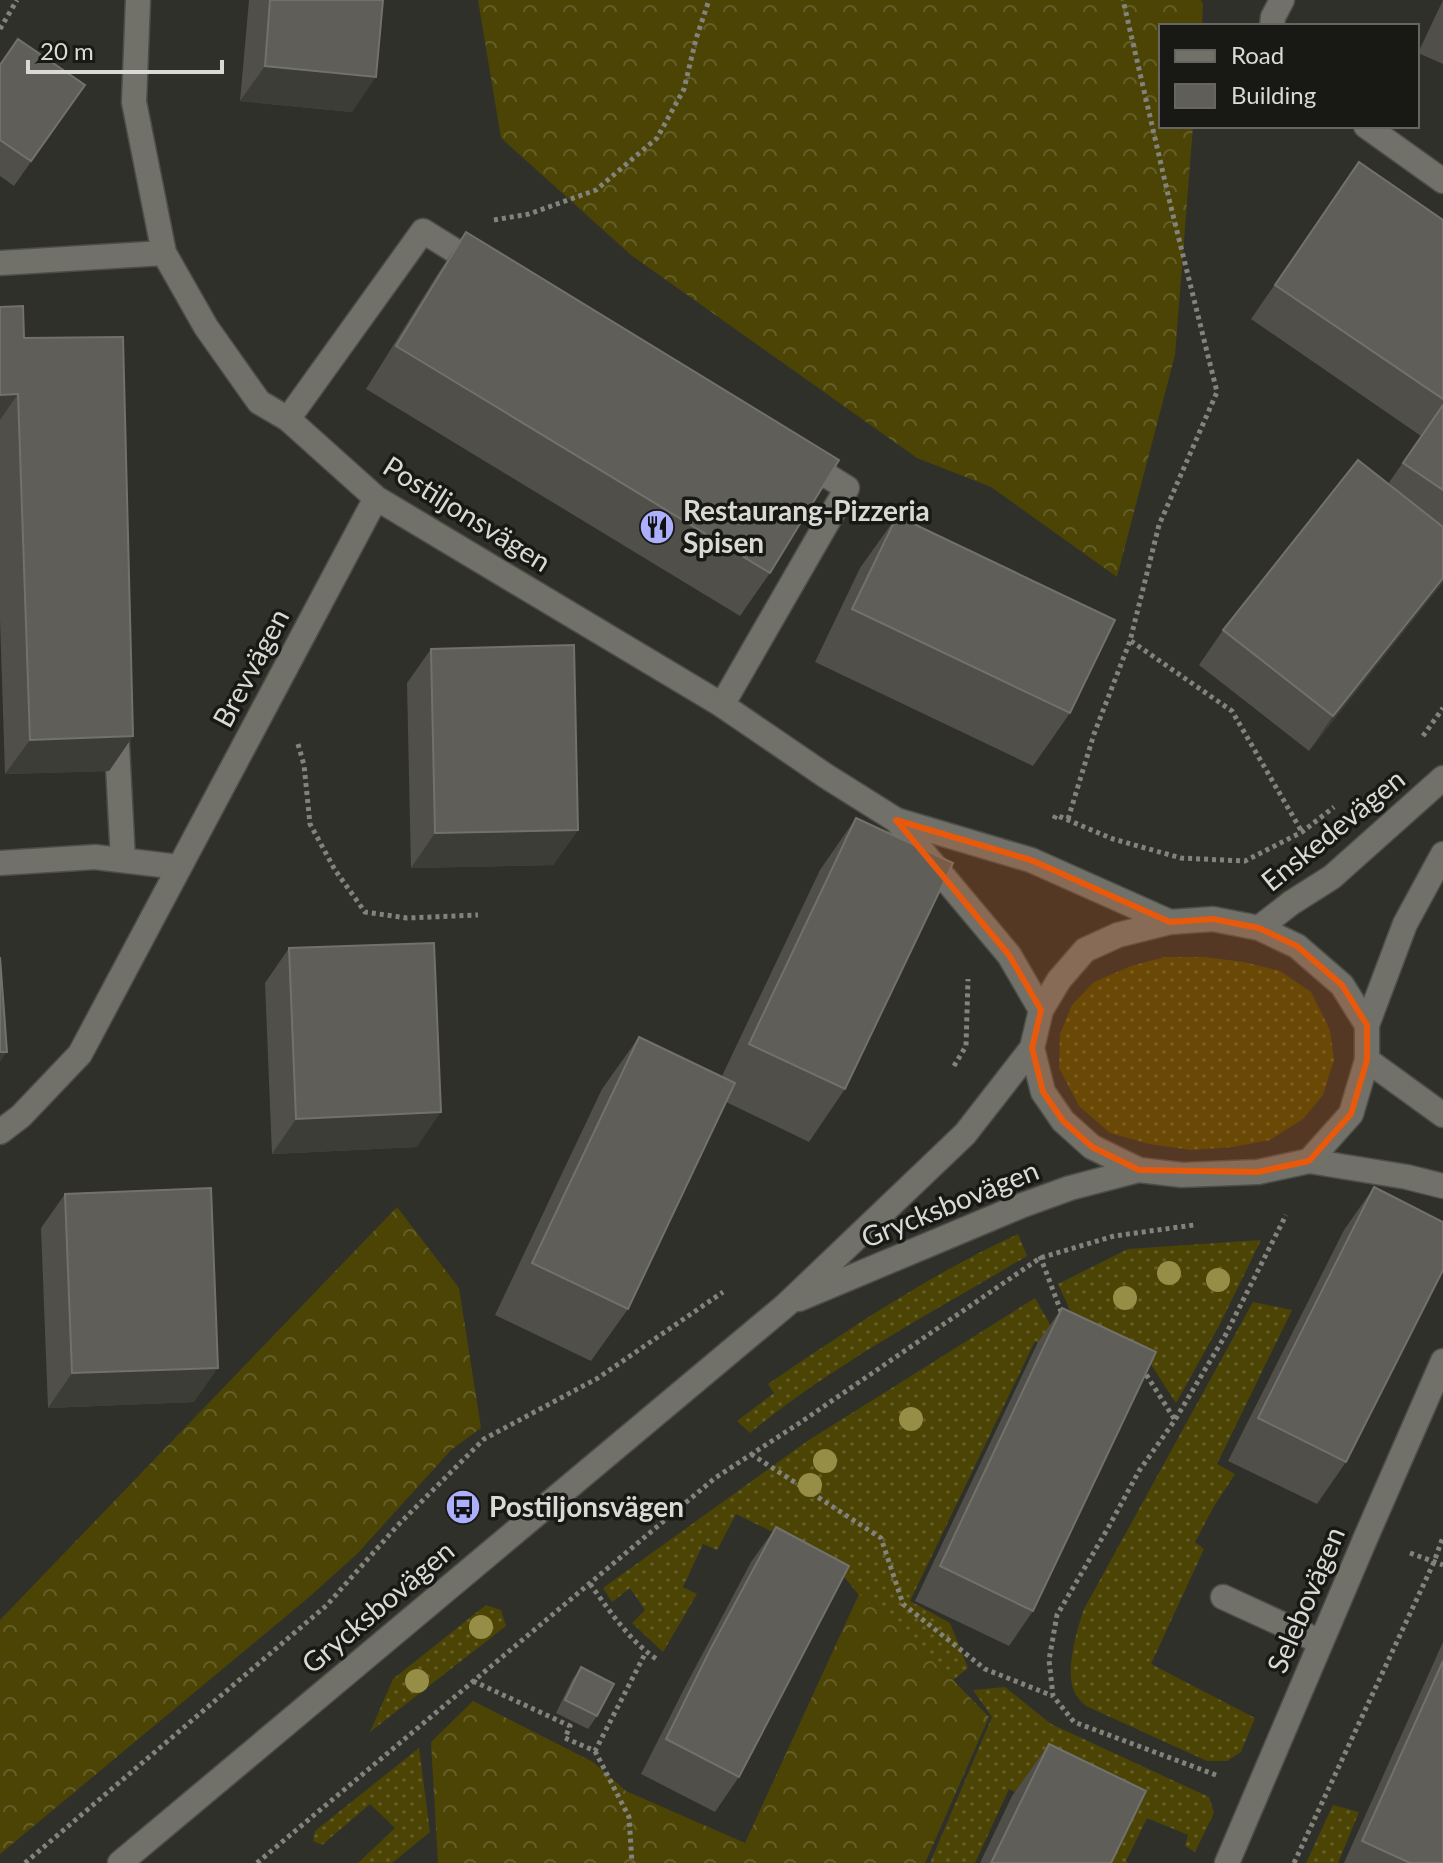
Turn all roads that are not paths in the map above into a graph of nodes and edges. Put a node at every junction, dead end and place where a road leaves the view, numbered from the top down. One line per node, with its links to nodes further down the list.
1 (138, 0): 6 (street, Postiljonsvägen)
2 (1282, 0): 3 (street)
3 (1272, 24)
4 (1369, 128): 5 (street)
5 (1443, 181)
6 (164, 253): 7 (street); 9 (street, Postiljonsvägen)
7 (0, 263)
8 (505, 281): 9 (street)
9 (288, 419): 11 (street, Postiljonsvägen)
10 (779, 446): 12 (street)
11 (376, 498): 12 (street, Postiljonsvägen); 19 (street, Brevvägen)
12 (722, 705): 15 (street, Postiljonsvägen)
13 (115, 706): 17 (street)
14 (1443, 778): 21 (street, Enskedevägen)
15 (896, 820): 20 (street, Postiljonsvägen); 22 (street, Postiljonsvägen)
16 (1443, 854): 23 (street)
17 (123, 860): 18 (street); 19 (street)
18 (0, 863)
19 (179, 867): 27 (street, Brevvägen)
20 (1170, 922): 21 (street, Enskedevägen); 22 (street, Enskedevägen)
21 (1259, 928): 23 (street, Enskedevägen)
22 (1041, 1010): 24 (street, Enskedevägen)
23 (1367, 1025): 25 (street)
24 (1032, 1048): 29 (street, Enskedevägen); 31 (street, Grycksbovägen)
25 (1367, 1060): 26 (street); 28 (street)
26 (1443, 1115)
27 (0, 1132)
28 (1309, 1161): 29 (street, Enskedevägen); 30 (street)
29 (1139, 1170): 31 (street, Grycksbovägen)
30 (1443, 1186)
31 (786, 1305): 35 (street, Grycksbovägen)
32 (1443, 1361): 34 (street, Selebovägen)
33 (1223, 1597): 34 (street)
34 (1321, 1642): 36 (street, Selebovägen)
35 (120, 1863)
36 (1227, 1863)

